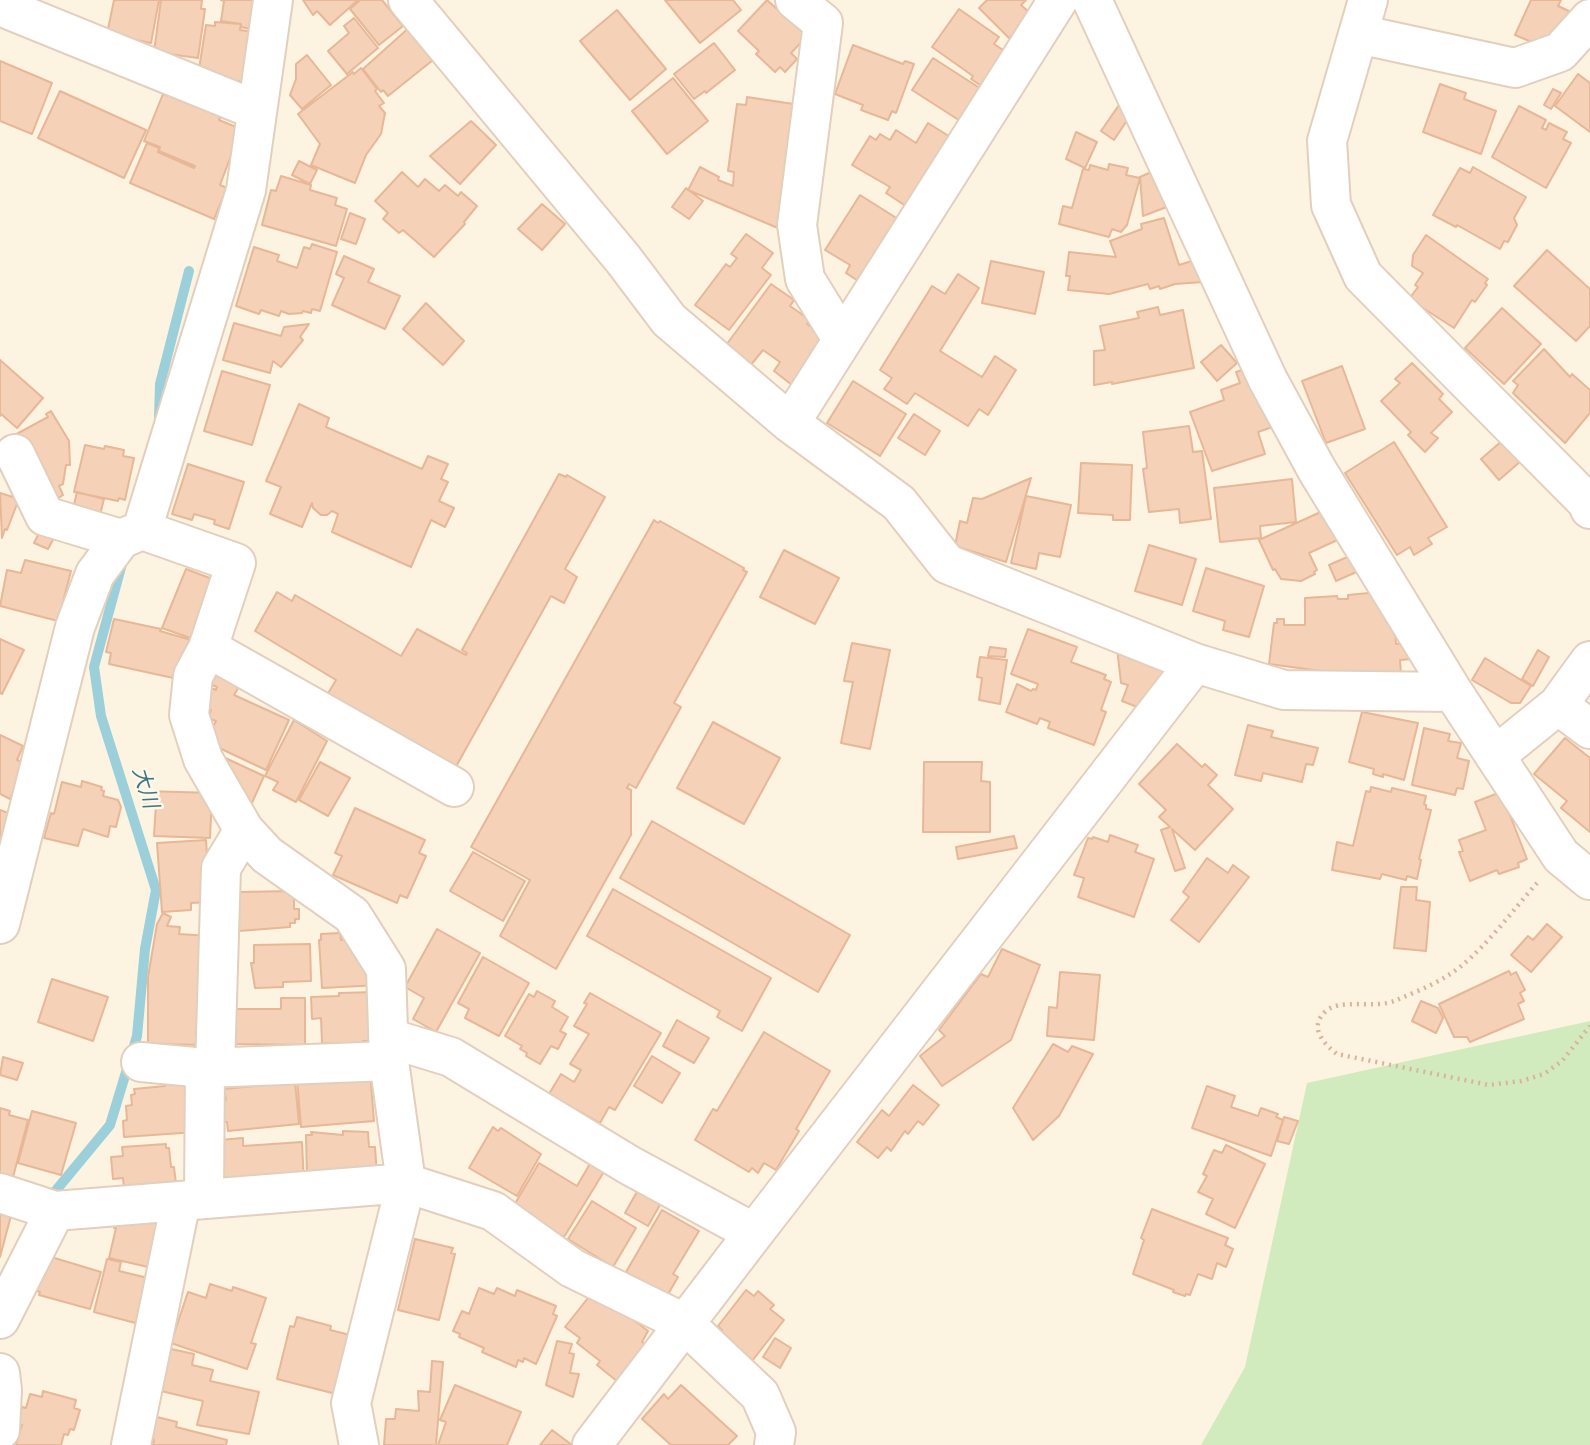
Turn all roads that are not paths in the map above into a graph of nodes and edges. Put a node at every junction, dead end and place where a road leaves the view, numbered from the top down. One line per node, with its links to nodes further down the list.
1 (273, 0): 9 (street)
2 (408, 0): 11 (street)
3 (1058, 0): 10 (street)
4 (1092, 0): 18 (street)
5 (0, 6): 9 (street)
6 (816, 8): 10 (street)
7 (1363, 17): 8 (street); 13 (street)
8 (1590, 19)
9 (256, 110): 14 (street)
10 (842, 340): 11 (street)
11 (790, 423): 17 (street)
12 (15, 454): 14 (street)
13 (1590, 509)
14 (131, 534): 15 (street); 25 (street)
15 (208, 648): 22 (street); 23 (street)
16 (1590, 661): 19 (street)
17 (1195, 663): 18 (street); 33 (street)
18 (1453, 692): 21 (street)
19 (1558, 705): 20 (street); 21 (street)
20 (1590, 729)
21 (1494, 755): 24 (street)
22 (454, 787)
23 (244, 830): 26 (street); 28 (street)
24 (1590, 880)
25 (0, 924)
26 (389, 1049): 28 (street); 29 (street); 33 (street)
27 (141, 1062): 28 (street)
28 (210, 1068): 31 (street)
29 (406, 1183): 31 (street); 35 (street); 39 (street)
30 (0, 1194): 32 (street)
31 (192, 1199): 32 (street); 38 (street)
32 (55, 1211): 34 (street)
33 (754, 1233): 35 (street)
34 (0, 1320)
35 (684, 1323): 40 (street); 41 (street)
36 (0, 1373): 37 (street)
37 (0, 1430)
38 (131, 1445)
39 (359, 1445)
40 (592, 1445)
41 (774, 1445)

